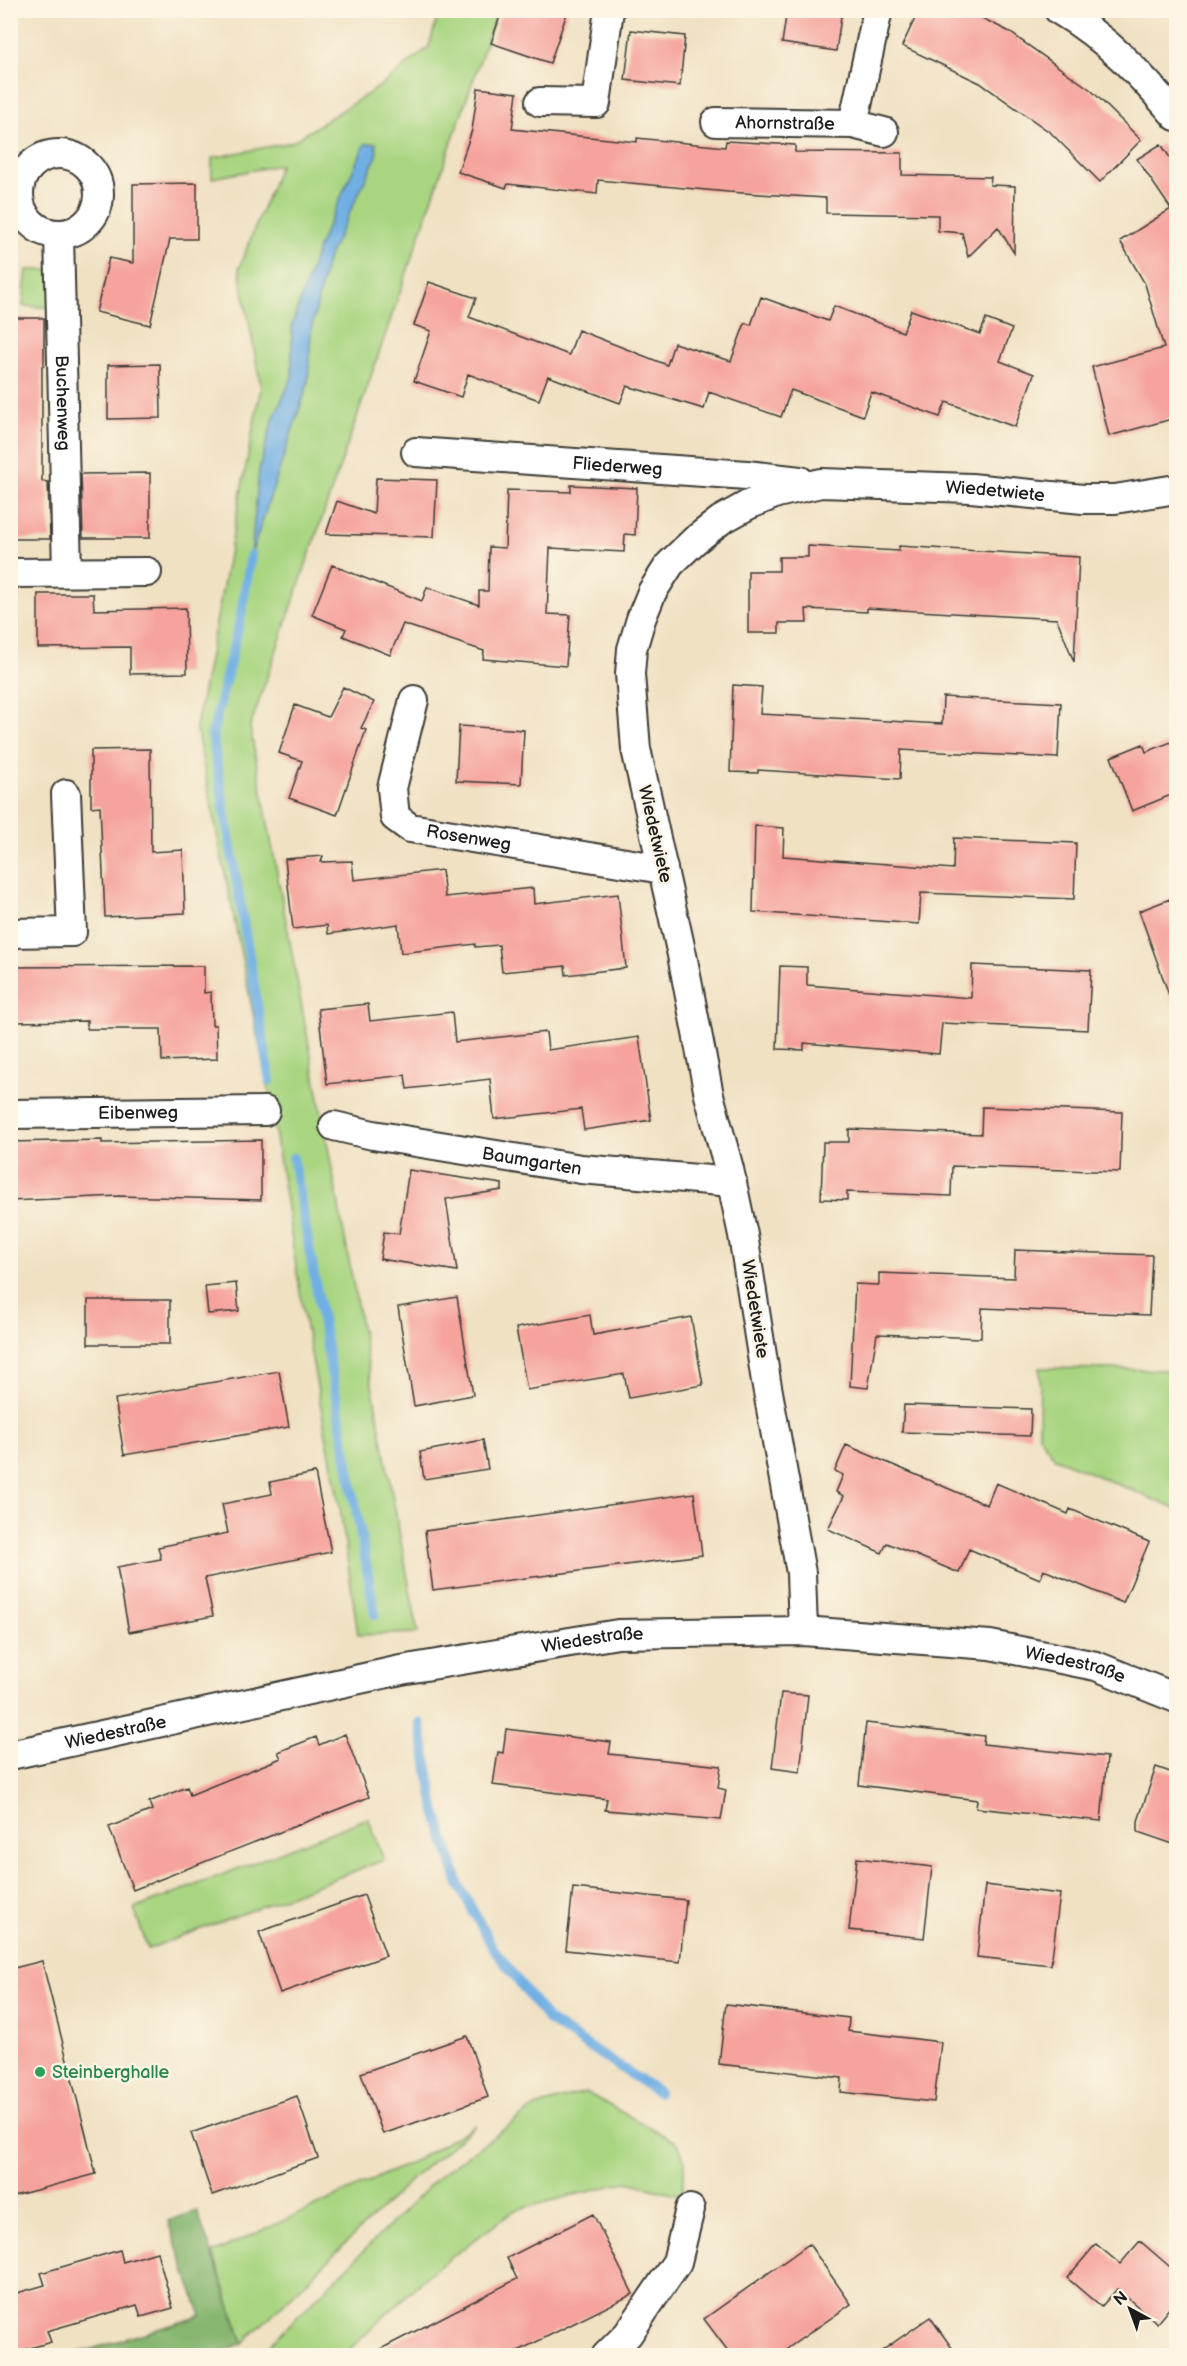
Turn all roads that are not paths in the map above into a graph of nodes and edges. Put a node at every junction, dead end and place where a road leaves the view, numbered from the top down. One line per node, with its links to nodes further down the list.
1 (609, 10): 4 (street)
2 (878, 10): 7 (street, Ahornstraße)
3 (1059, 10): 5 (street)
4 (540, 102)
5 (1176, 116)
6 (716, 122): 7 (street, Ahornstraße)
7 (853, 124): 8 (street, Ahornstraße)
8 (884, 132)
9 (19, 168): 10 (street); 10 (street)
10 (59, 235): 14 (street, Buchenweg)
11 (416, 452): 12 (street, Fliederweg)
12 (820, 483): 13 (street, Wiedetwiete); 19 (street, Wiedetwiete)
13 (1176, 489)
14 (67, 572): 15 (street); 16 (street)
15 (147, 572)
16 (10, 573)
17 (414, 700): 19 (street, Rosenweg)
18 (66, 794): 20 (street)
19 (663, 869): 24 (street, Wiedetwiete)
20 (10, 933)
21 (265, 1111): 22 (street, Eibenweg)
22 (10, 1114)
23 (334, 1126): 24 (street, Baumgarten)
24 (732, 1182): 25 (street, Wiedetwiete)
25 (803, 1631): 26 (street, Wiedestraße); 27 (street, Wiedestraße)
26 (1176, 1698)
27 (10, 1755)
28 (690, 2209): 29 (street)
29 (606, 2355)

